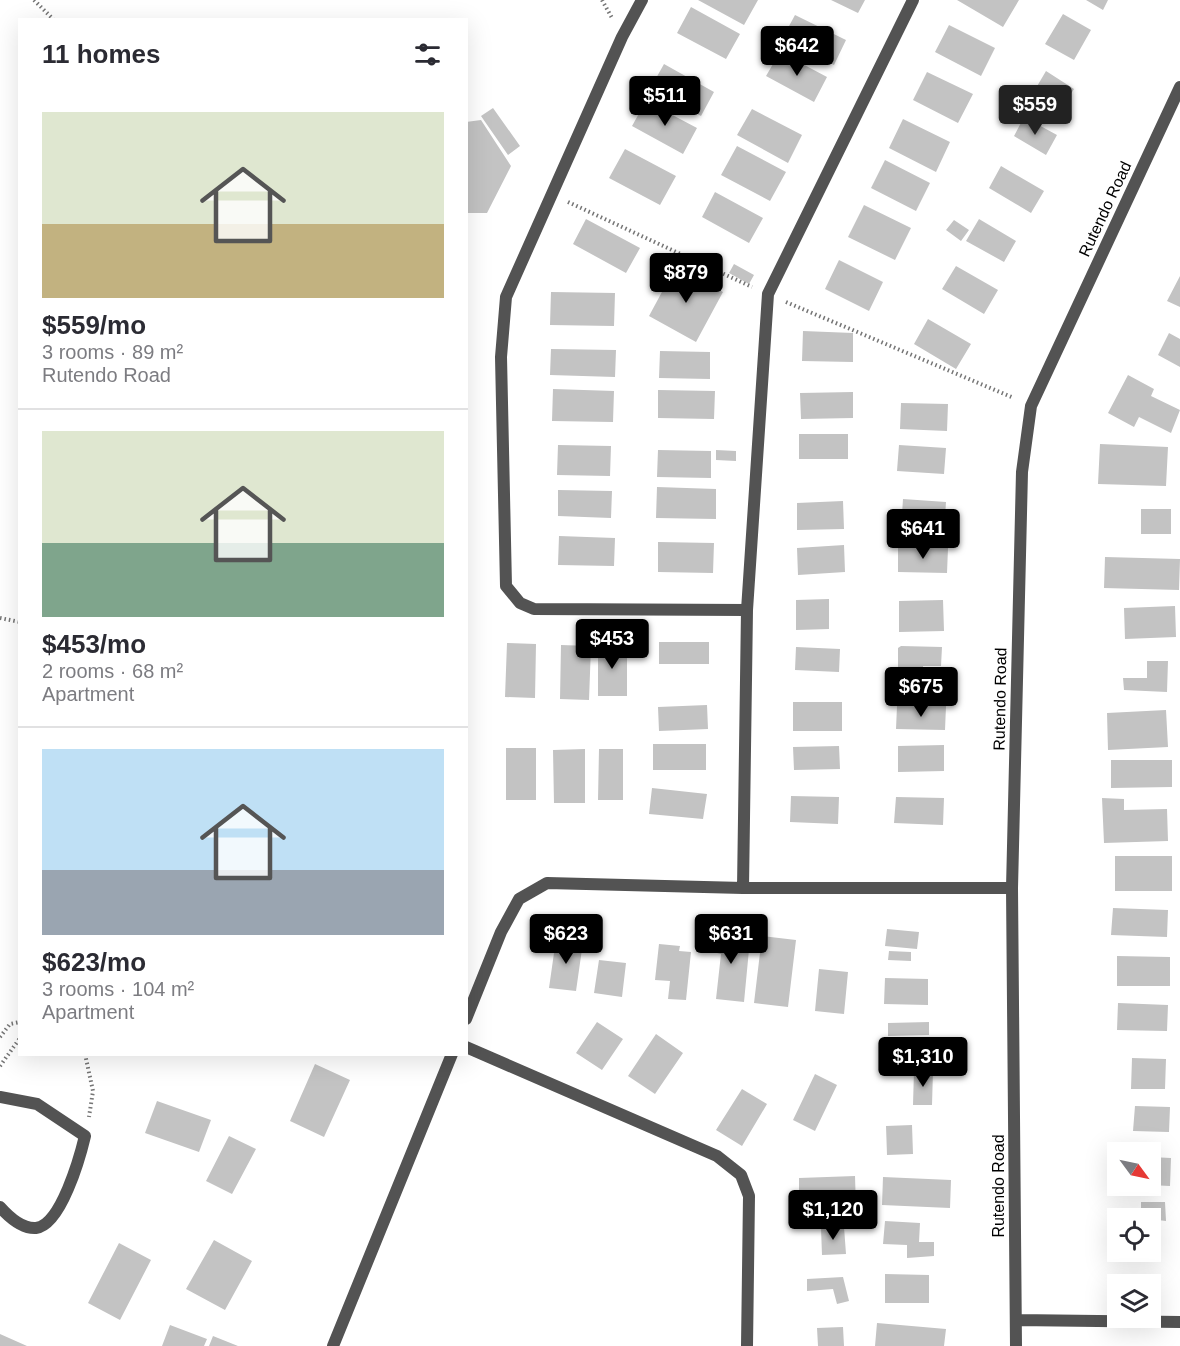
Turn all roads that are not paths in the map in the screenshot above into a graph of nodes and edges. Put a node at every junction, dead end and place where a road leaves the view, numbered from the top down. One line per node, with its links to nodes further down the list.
1 (642, 0): 5 (street)
2 (913, 0): 5 (street)
3 (1180, 87): 4 (street, Rutendo Road)
4 (1175, 109): 7 (street, Rutendo Road)
5 (747, 610): 6 (street)
6 (743, 888): 7 (street); 8 (street)
7 (1012, 888): 13 (street, Rutendo Road)
8 (468, 1014)
9 (468, 1048): 16 (street)
10 (451, 1056): 15 (street)
11 (0, 1097): 12 (street)
12 (0, 1207)
13 (1016, 1320): 14 (street); 17 (street, Rutendo Road)
14 (1180, 1322)
15 (333, 1346)
16 (747, 1346)
17 (1016, 1346)

